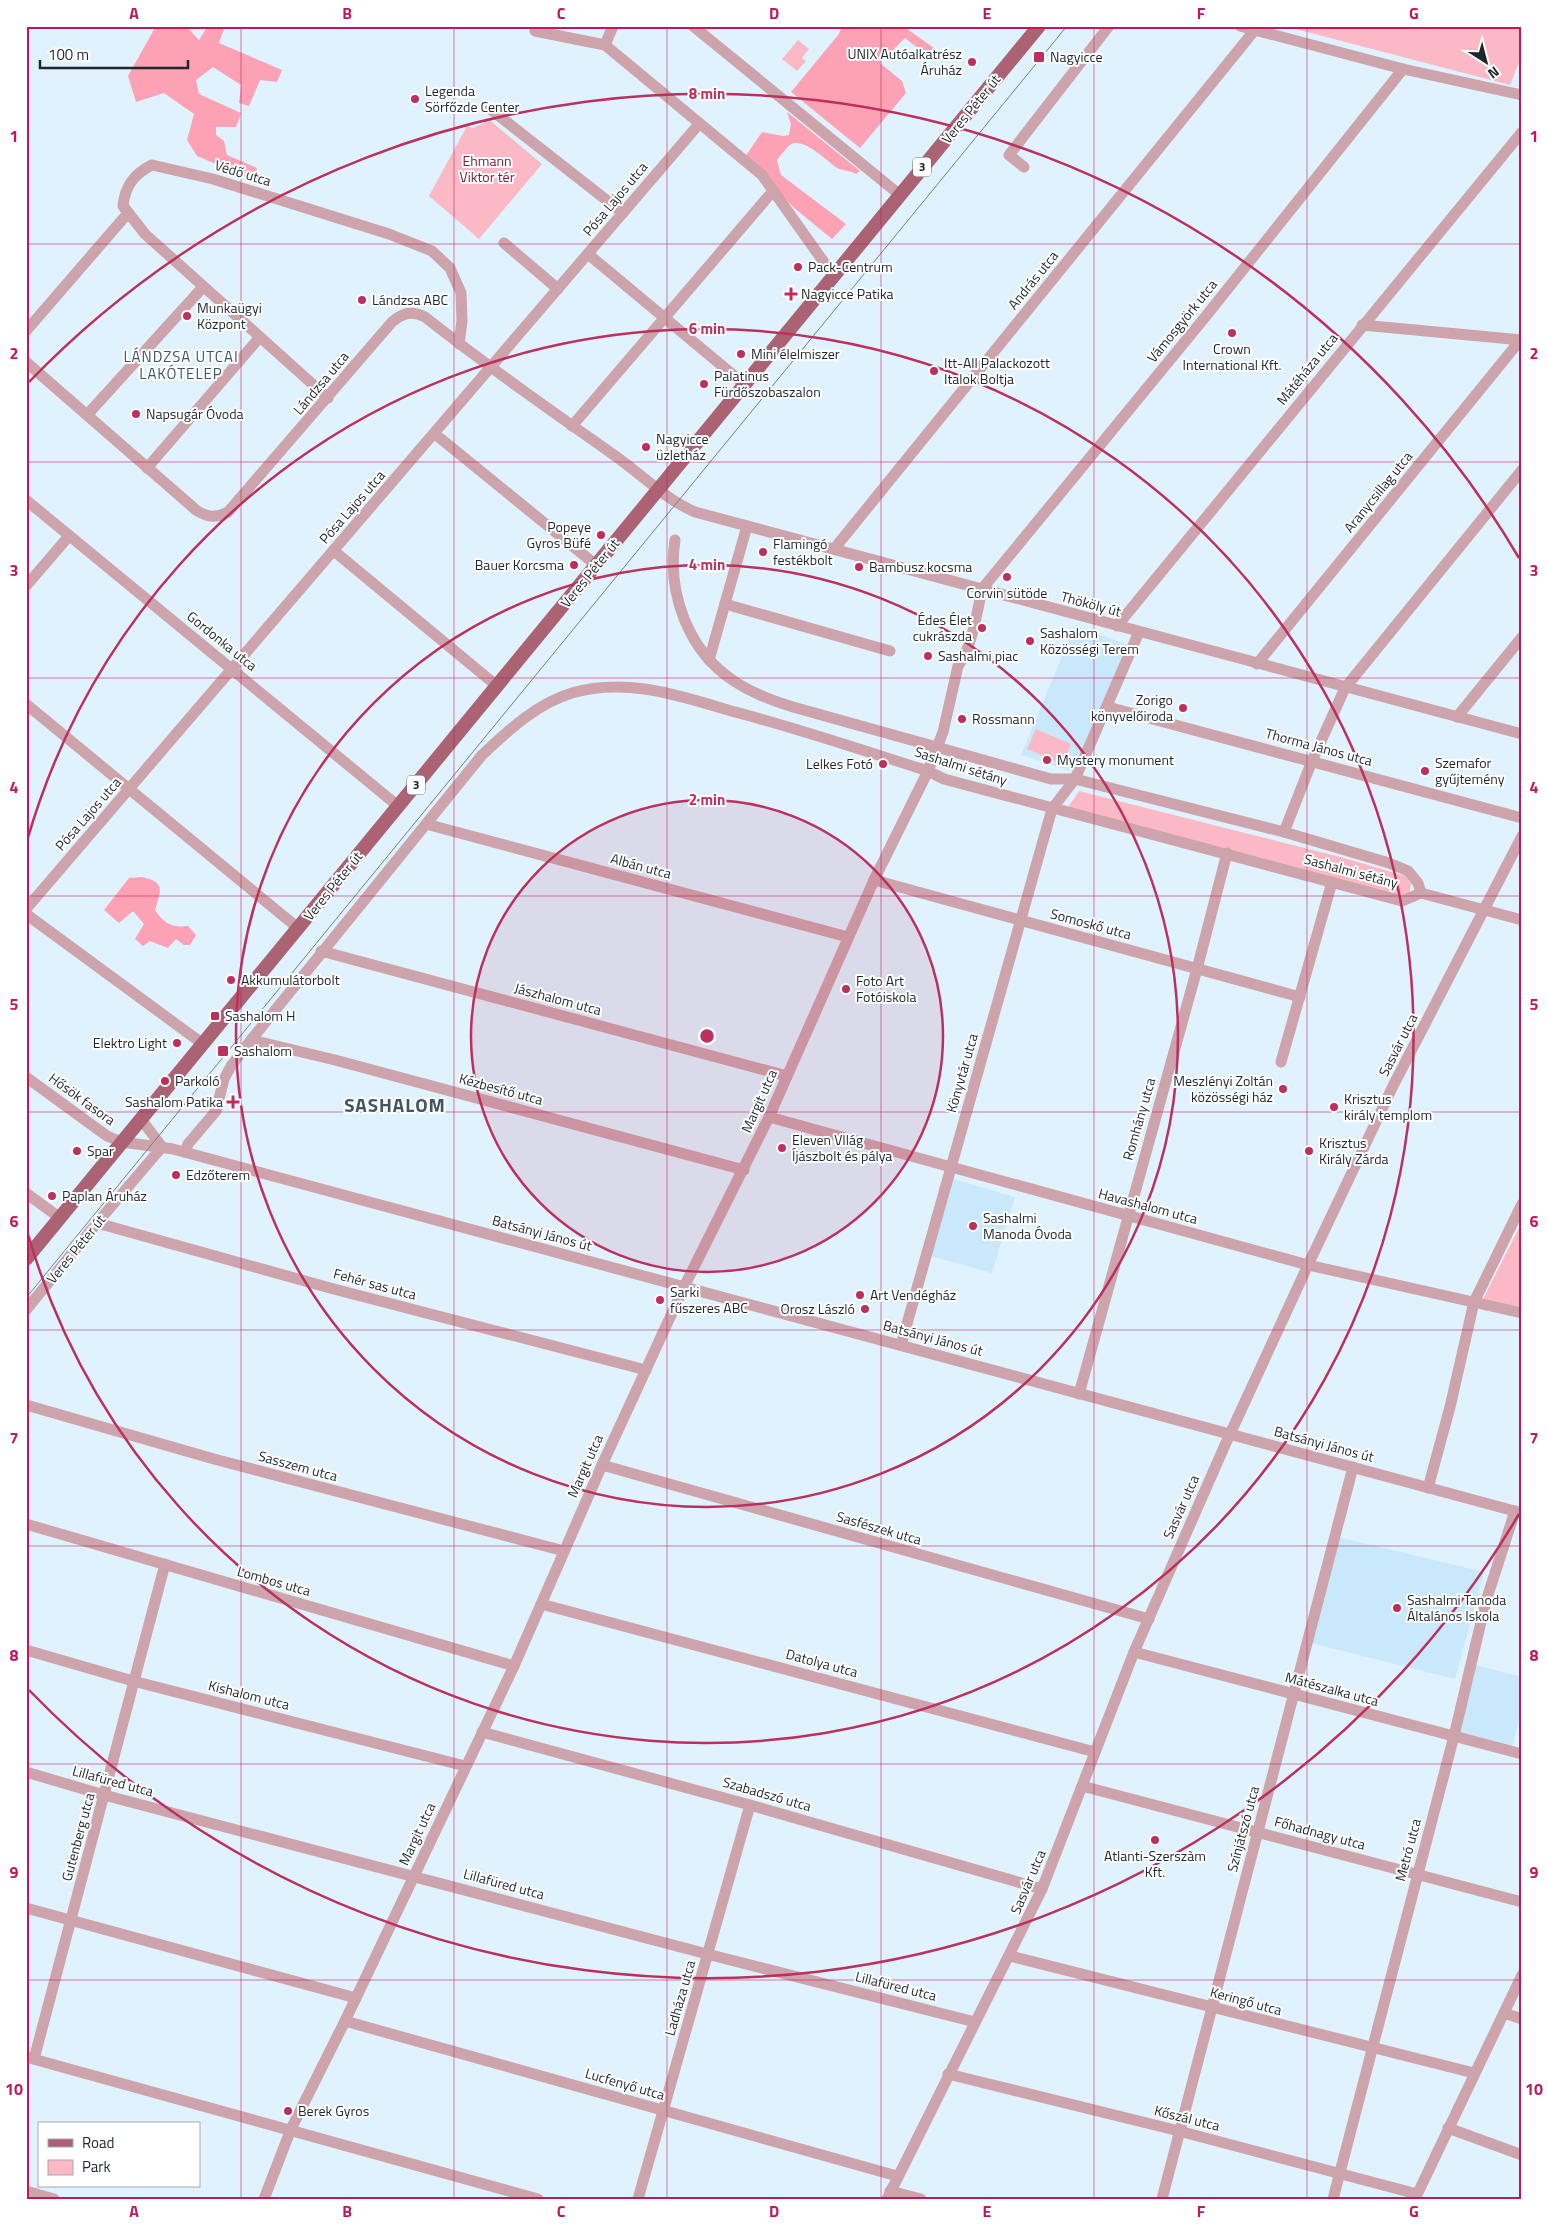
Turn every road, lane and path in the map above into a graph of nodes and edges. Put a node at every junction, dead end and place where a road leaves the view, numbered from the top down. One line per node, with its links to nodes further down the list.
1 (614, 26): 8 (street)
2 (693, 26): 16 (street)
3 (1039, 26): 16 (main road, Veres Péter út / 3)
4 (1109, 26): 14 (street)
5 (1240, 26): 6 (street)
6 (1254, 30): 9 (street); 44 (street, András utca)
7 (535, 31): 8 (street)
8 (605, 45): 12 (street)
9 (1403, 69): 10 (street); 48 (street, Vámosgyörk utca)
10 (1521, 93)
11 (490, 110): 18 (street)
12 (699, 124): 15 (street); 18 (street, Pósa Lajos utca)
13 (1522, 132): 25 (street, Mátéháza utca)
14 (1024, 167)
15 (773, 190): 21 (street); 24 (street)
16 (900, 195): 21 (main road, Veres Péter út / 3)
17 (128, 213): 22 (street); 26 (street); 29 (street, Védő utca)
18 (623, 213): 20 (street, Pósa Lajos utca)
19 (504, 243): 23 (street)
20 (588, 254): 23 (street, Pósa Lajos utca); 24 (street)
21 (833, 275): 32 (main road, Veres Péter út / 3)
22 (203, 287): 27 (street); 34 (street)
23 (558, 290): 31 (street, Pósa Lajos utca)
24 (665, 319): 32 (street); 35 (street)
25 (1362, 325): 28 (street); 50 (street, Mátéháza utca)
26 (26, 331)
27 (260, 337): 33 (street); 37 (street)
28 (1521, 339): 55 (street, Aranycsillag utca)
29 (459, 344): 31 (street, Lándzsa utca); 33 (street, Lándzsa utca)
30 (26, 362): 34 (street, Lándzsa utca)
31 (491, 368): 35 (street, Lándzsa utca); 36 (street, Pósa Lajos utca)
32 (744, 384): 39 (main road, Veres Péter út / 3)
33 (328, 398): 37 (street, Lándzsa utca)
34 (87, 415): 37 (street, Lándzsa utca)
35 (572, 426): 39 (street, Lándzsa utca)
36 (434, 434): 45 (street, Pósa Lajos utca); 46 (street)
37 (147, 468)
38 (1522, 470): 58 (street)
39 (658, 489): 41 (street, Thököly út); 46 (main road, Veres Péter út / 3)
40 (26, 500): 42 (street, Gordonka utca)
41 (746, 526): 44 (street, Thököly út); 49 (street)
42 (69, 536): 47 (street); 56 (street, Gordonka utca)
43 (675, 540): 54 (street, Sashalmi sétány)
44 (834, 549): 48 (street, Thököly út)
45 (334, 551): 56 (street, Pósa Lajos utca); 57 (street)
46 (596, 565): 57 (main road, Veres Péter út / 3)
47 (26, 586)
48 (982, 589): 50 (street, Thököly út); 65 (street, Margit utca)
49 (724, 604): 53 (street); 54 (street)
50 (1117, 626): 51 (street, Thököly út)
51 (1139, 632): 55 (street, Thököly út); 61 (street)
52 (1522, 637): 62 (street)
53 (890, 651)
54 (709, 660): 60 (street, Sashalmi sétány)
55 (1257, 664): 58 (street, Thököly út)
56 (233, 670): 69 (street, Pósa Lajos utca); 70 (street, Gordonka utca)
57 (497, 686): 70 (main road, Veres Péter út / 3)
58 (1345, 688): 62 (street, Thököly út); 66 (street)
59 (26, 704): 69 (street)
60 (793, 707): 63 (street); 65 (street, Sashalmi sétány)
61 (1108, 707): 66 (street, Thorma János utca); 68 (street)
62 (1457, 717): 64 (street, Thököly út)
63 (787, 726): 67 (street, Sashalmi sétány); 73 (street, Sashalmi sétány)
64 (1522, 734)
65 (936, 747): 67 (street, Margit utca); 68 (street, Sashalmi sétány)
66 (1312, 760): 72 (street, Thorma János utca); 74 (street)
67 (928, 771): 71 (street, Sashalmi sétány); 77 (street, Margit utca)
68 (1076, 779): 71 (street); 74 (street, Sashalmi sétány)
69 (129, 790): 80 (street, Pósa Lajos utca); 85 (street)
70 (398, 806): 85 (main road, Veres Péter út / 3)
71 (1052, 808): 76 (street, Sashalmi sétány); 84 (street, Könyvtár utca)
72 (1522, 818)
73 (426, 824): 86 (street, Albán utca); 87 (street)
74 (1284, 832): 79 (street, Sashalmi sétány)
75 (1522, 836): 81 (street, Sasvár utca)
76 (1227, 853): 78 (street, Sashalmi sétány); 88 (street, Romhány utca)
77 (874, 880): 84 (street, Somoskő utca); 86 (street, Margit utca)
78 (1332, 882): 79 (street, Sashalmi sétány); 89 (street)
79 (1421, 894): 81 (street, Sashalmi sétány)
80 (26, 908)
81 (1484, 910): 83 (street, Sashalmi sétány); 108 (street, Sasvár utca)
82 (26, 914): 91 (street)
83 (1522, 920)
84 (1021, 921): 88 (street, Somoskő utca); 100 (street, Könyvtár utca)
85 (298, 928): 91 (main road, Veres Péter út / 3)
86 (848, 937): 93 (street, Margit utca)
87 (322, 951): 90 (street); 93 (street, Jászhalom utca)
88 (1197, 969): 89 (street, Somoskő utca); 104 (street, Romhány utca)
89 (1300, 997): 92 (street)
90 (250, 1040): 99 (street); 101 (street, Kézbesítő utca)
91 (203, 1044): 96 (main road, Veres Péter út / 3)
92 (1281, 1062)
93 (787, 1076): 95 (street, Margit utca)
94 (26, 1077): 97 (street, Hősök fasora)
95 (769, 1117): 100 (street, Havashalom utca); 101 (street, Margit utca)
96 (141, 1119): 97 (main road, Veres Péter út / 3); 98 (street)
97 (122, 1142): 98 (street, Hősök fasora); 105 (main road, Veres Péter út / 3)
98 (162, 1147): 99 (street, Batsányi János út); 106 (street, Veres Péter út)
99 (185, 1152): 109 (street, Batsányi János út)
100 (950, 1168): 104 (street, Havashalom utca); 113 (street, Könyvtár utca)
101 (744, 1170): 109 (street, Margit utca)
102 (26, 1193): 105 (street)
103 (1522, 1204): 110 (street)
104 (1128, 1216): 108 (street, Havashalom utca); 115 (street, Romhány utca)
105 (60, 1218): 107 (main road, Veres Péter út / 3)
106 (97, 1223): 111 (street, Veres Péter út); 114 (street, Fehér sas utca)
107 (26, 1259)
108 (1308, 1265): 110 (street, Havashalom utca); 117 (street, Sasvár utca)
109 (684, 1287): 113 (street, Batsányi János út); 114 (street, Margit utca)
110 (1474, 1302): 112 (street, Havashalom utca); 120 (street)
111 (26, 1310)
112 (1522, 1312)
113 (901, 1345): 115 (street, Batsányi János út)
114 (646, 1370): 118 (street, Margit utca)
115 (1079, 1394): 117 (street, Batsányi János út)
116 (26, 1405): 123 (street, Sasszem utca)
117 (1230, 1435): 119 (street, Batsányi János út); 126 (street, Sasvár utca)
118 (602, 1465): 123 (street, Margit utca); 126 (street, Sasfészek utca)
119 (1353, 1467): 120 (street, Batsányi János út); 131 (street, Színjátszó utca)
120 (1428, 1488): 121 (street, Batsányi János út)
121 (1518, 1512): 133 (street, Metró utca)
122 (26, 1524): 124 (street, Lombos utca)
123 (564, 1551): 125 (street, Margit utca)
124 (165, 1564): 129 (street, Lombos utca); 130 (street, Gutenberg utca)
125 (541, 1604): 129 (street, Margit utca); 134 (street, Datolya utca)
126 (1149, 1619): 128 (street, Sasvár utca)
127 (26, 1650): 130 (street, Kishalom utca)
128 (1134, 1652): 131 (street, Mátészalka utca); 134 (street, Sasvár utca)
129 (514, 1666): 132 (street, Margit utca)
130 (133, 1681): 136 (street, Kishalom utca); 139 (street, Gutenberg utca)
131 (1294, 1694): 133 (street, Mátészalka utca); 141 (street, Színjátszó utca)
132 (482, 1732): 136 (street, Margit utca); 140 (street, Szabadszó utca)
133 (1454, 1736): 135 (street, Mátészalka utca); 142 (street, Metró utca)
134 (1095, 1752): 138 (street, Sasvár utca)
135 (1522, 1754)
136 (465, 1766): 143 (street, Margit utca)
137 (26, 1772): 139 (street, Lillafüred utca)
138 (1082, 1786): 141 (street, Főhadnagy utca); 144 (street, Sasvár utca)
139 (104, 1795): 143 (street, Lillafüred utca); 147 (street, Gutenberg utca)
140 (750, 1805): 144 (street, Szabadszó utca); 148 (street, Ladháza utca)
141 (1258, 1832): 142 (street, Főhadnagy utca); 152 (street, Színjátszó utca)
142 (1417, 1874): 145 (street, Főhadnagy utca); 157 (street, Metró utca)
143 (414, 1875): 148 (street, Lillafüred utca); 151 (street, Margit utca)
144 (1042, 1889): 149 (street, Sasvár utca)
145 (1522, 1902)
146 (26, 1908): 147 (street)
147 (72, 1921): 151 (street); 158 (street, Gutenberg utca)
148 (708, 1954): 156 (street, Lillafüred utca); 161 (street, Ladháza utca)
149 (1010, 1956): 152 (street, Keringő utca); 156 (street, Sasvár utca)
150 (1522, 1975): 153 (street)
151 (356, 1998): 155 (street, Margit utca)
152 (1212, 2007): 157 (street, Keringő utca); 164 (street, Színjátszó utca)
153 (1504, 2012): 154 (street); 159 (street)
154 (1522, 2019)
155 (345, 2021): 161 (street, Lucfenyő utca); 163 (street, Margit utca)
156 (975, 2022): 160 (street, Sasvár utca)
157 (1373, 2049): 159 (street, Keringő utca); 166 (street, Metró utca)
158 (30, 2058): 163 (street)
159 (1474, 2073): 162 (street)
160 (948, 2074): 164 (street, Kőszál utca); 167 (street, Sasvár utca)
161 (663, 2110): 167 (street, Lucfenyő utca); 174 (street, Ladháza utca)
162 (1448, 2128): 165 (street); 170 (street)
163 (291, 2129): 172 (street, Margit utca); 173 (street)
164 (1179, 2131): 166 (street, Kőszál utca); 176 (street, Színjátszó utca)
165 (1522, 2155)
166 (1339, 2174): 170 (street, Kőszál utca); 177 (street, Metró utca)
167 (897, 2176): 169 (street, Sasvár utca)
168 (26, 2191): 171 (street)
169 (888, 2195): 175 (street)
170 (1416, 2196)
171 (54, 2199)
172 (264, 2199)
173 (538, 2199)
174 (638, 2199)
175 (921, 2199)
176 (1162, 2199)
177 (1333, 2199)

